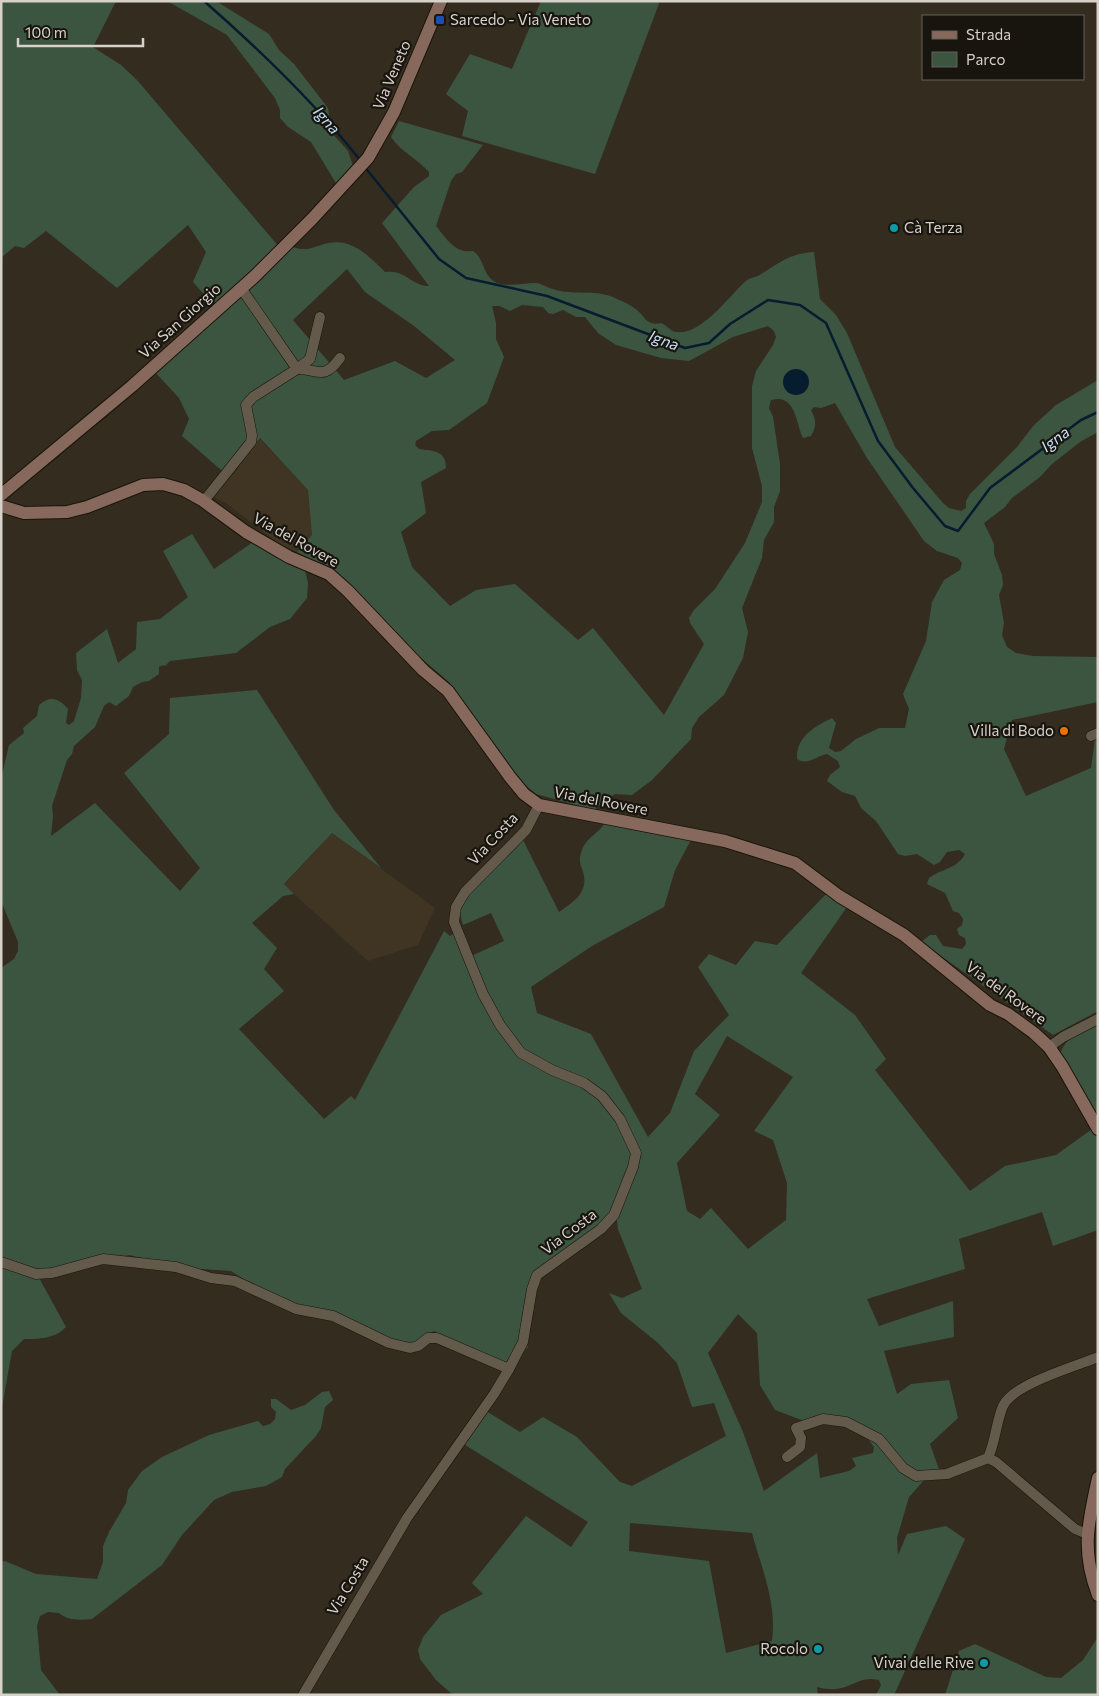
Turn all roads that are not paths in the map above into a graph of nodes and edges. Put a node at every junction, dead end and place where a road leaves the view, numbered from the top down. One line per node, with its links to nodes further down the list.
1 (441, 1): 2 (street, Via Veneto)
2 (368, 158): 3 (street, Via San Giorgio)
3 (241, 288): 6 (street); 7 (street, Via San Giorgio)
4 (320, 317): 6 (street)
5 (340, 358): 6 (street)
6 (297, 369): 8 (street)
7 (1, 495)
8 (204, 501): 9 (street, Via del Rovere); 10 (street, Via del Rovere)
9 (1, 506)
10 (539, 805): 12 (street, Via del Rovere); 16 (street, Via Costa)
11 (1098, 1019): 12 (street)
12 (1049, 1048): 13 (street, Via del Rovere)
13 (1098, 1129)
14 (1, 1262): 16 (street)
15 (1098, 1357): 18 (street)
16 (509, 1369): 22 (street, Via Costa)
17 (787, 1457): 18 (street)
18 (988, 1458): 20 (street)
19 (1098, 1478): 20 (street)
20 (1090, 1540): 21 (street)
21 (1098, 1595)
22 (303, 1695)

